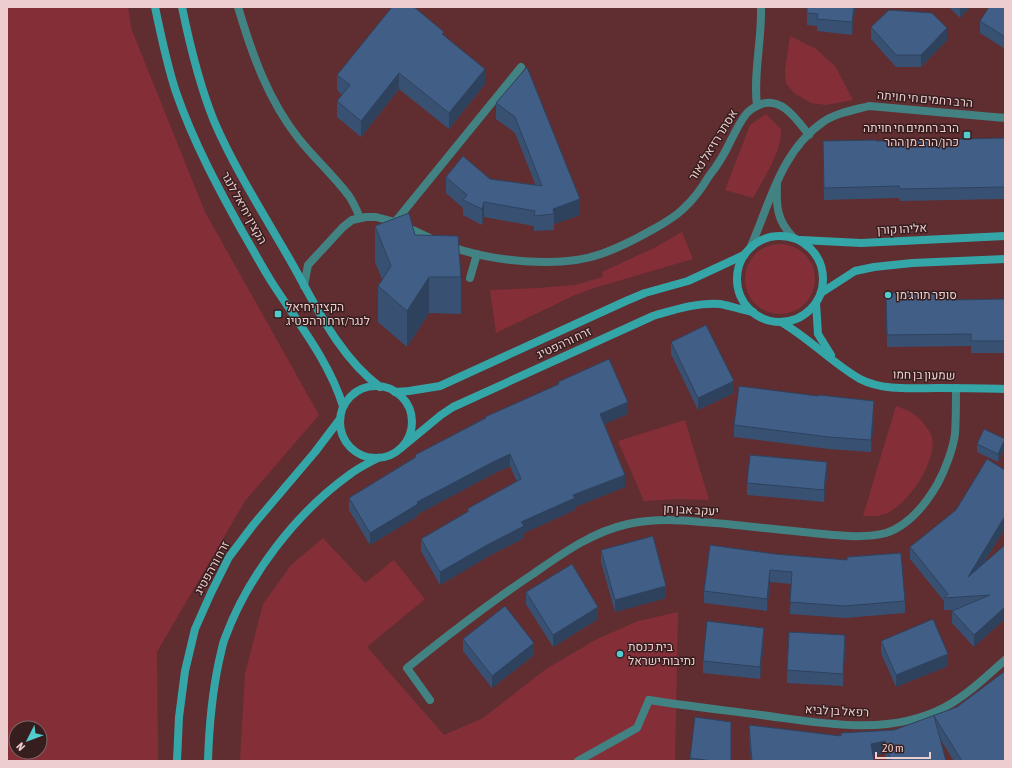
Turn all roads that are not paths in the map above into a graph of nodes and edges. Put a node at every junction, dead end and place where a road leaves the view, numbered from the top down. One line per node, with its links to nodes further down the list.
1 (155, 7): 29 (street, הקצין יחיאל לנגר)
2 (182, 7): 19 (street, הקצין יחיאל לנגר)
3 (238, 7): 10 (street)
4 (761, 7): 6 (street)
5 (521, 67): 11 (street)
6 (757, 106): 8 (street); 15 (street, אסתר רזיאל נאור)
7 (1005, 118): 8 (street, הרב רחמים חי חויתה)
8 (809, 135): 9 (street, הרב רחמים חי חויתה)
9 (778, 180): 13 (street); 14 (street)
10 (360, 218): 11 (street, אסתר רזיאל נאור); 19 (street, אסתר רזיאל נאור)
11 (395, 222): 15 (street, אסתר רזיאל נאור)
12 (1005, 236): 13 (street, אליהו קורן)
13 (797, 239): 14 (street); 20 (street)
14 (751, 246): 16 (street)
15 (477, 254): 18 (street)
16 (744, 255): 22 (street); 28 (street, זרח ורהפטיג)
17 (1005, 259): 20 (street)
18 (470, 278)
19 (304, 286): 25 (street, הקצין יחיאל לנגר)
20 (821, 293): 21 (street)
21 (816, 303): 23 (street); 24 (street, שמעון בן חמו)
22 (753, 312): 23 (street); 31 (street, זרח ורהפטיג)
23 (781, 322): 24 (street, שמעון בן חמו)
24 (846, 369): 26 (street, שמעון בן חמו)
25 (380, 387): 28 (street); 29 (street)
26 (956, 388): 27 (street, שמעון בן חמו); 34 (street, יעקב אבן חן)
27 (1005, 389)
28 (395, 392): 31 (street)
29 (343, 406): 30 (street)
30 (340, 419): 32 (street); 35 (street, זרח ורהפטיג)
31 (401, 448): 32 (street)
32 (378, 458): 36 (street)
33 (1005, 660): 37 (street, רפאל בן לביא)
34 (430, 700)
35 (177, 761)
36 (208, 761)
37 (578, 761)

